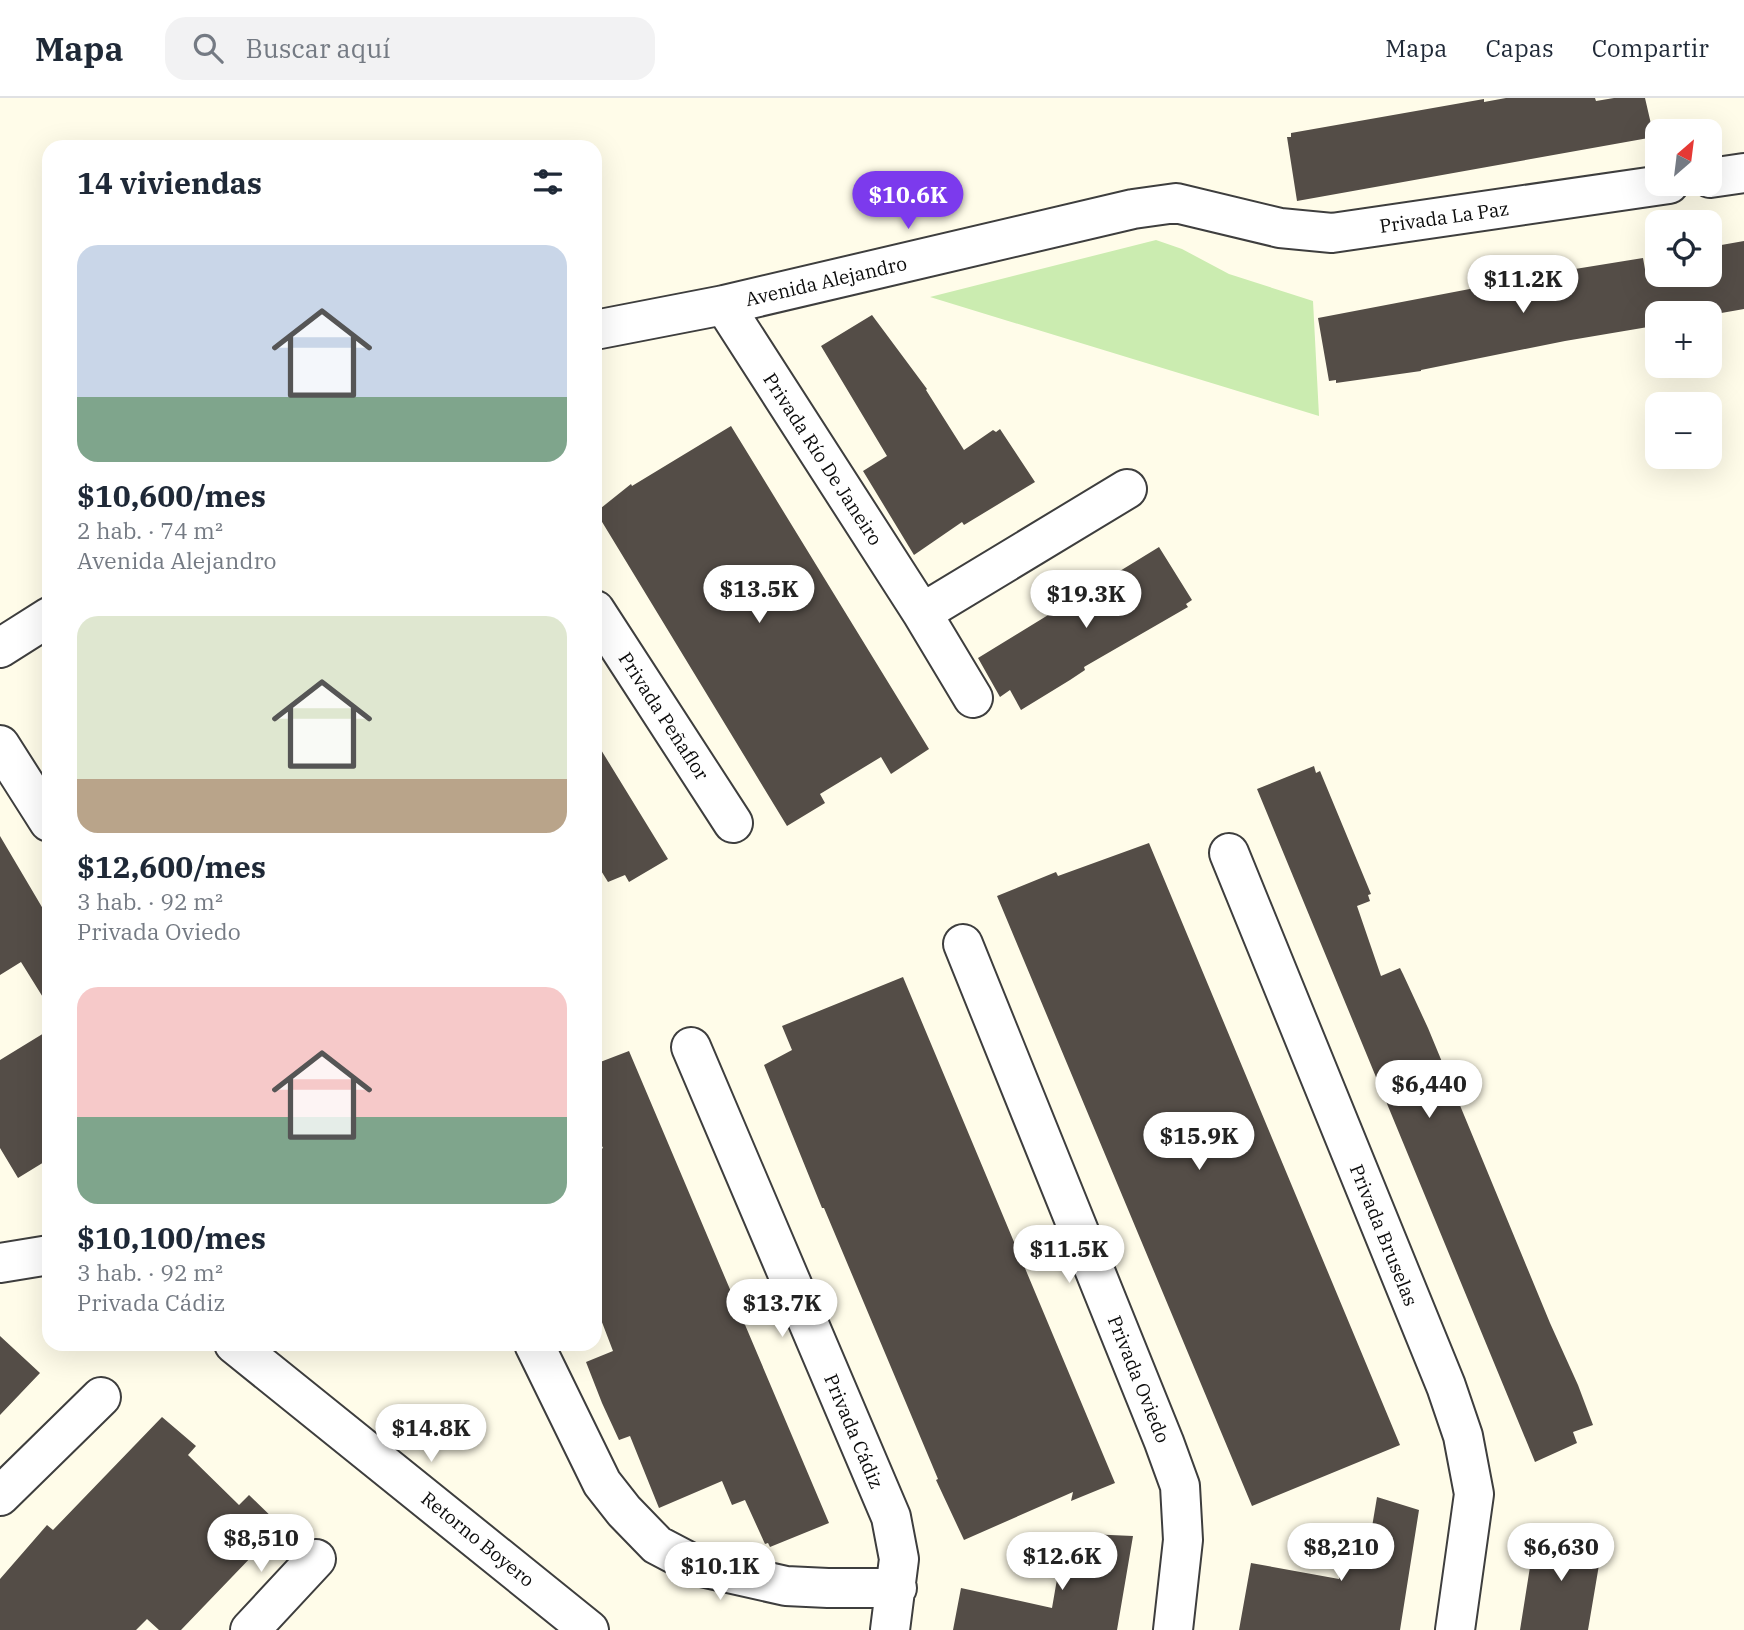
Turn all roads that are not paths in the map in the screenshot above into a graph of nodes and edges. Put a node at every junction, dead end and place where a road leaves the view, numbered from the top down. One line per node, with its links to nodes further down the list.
1 (1744, 173): 2 (street)
2 (1722, 176)
3 (1645, 188): 4 (street, Privada La Paz)
4 (1220, 214): 5 (street, Avenida Alejandro)
5 (724, 305): 6 (street, Avenida Alejandro); 8 (street, Privada Río De Janeiro)
6 (602, 329)
7 (1128, 489): 8 (street)
8 (922, 613): 12 (street, Privada Río De Janeiro)
9 (42, 621): 11 (street)
10 (602, 621): 15 (street, Privada Peñaflor)
11 (0, 648)
12 (973, 698)
13 (0, 745): 14 (street)
14 (42, 811)
15 (733, 823)
16 (1229, 853): 31 (street, Privada Bruselas)
17 (963, 944): 30 (street, Privada Oviedo)
18 (691, 1047): 26 (street, Privada Cádiz)
19 (42, 1256): 20 (street)
20 (0, 1262)
21 (243, 1351): 28 (street, Retorno Boyero)
22 (537, 1351): 26 (street)
23 (100, 1397): 24 (street)
24 (0, 1496)
25 (316, 1559): 27 (street)
26 (897, 1588): 29 (street, Privada Cádiz)
27 (250, 1630)
28 (589, 1630)
29 (890, 1630)
30 (1173, 1630)
31 (1455, 1630)

